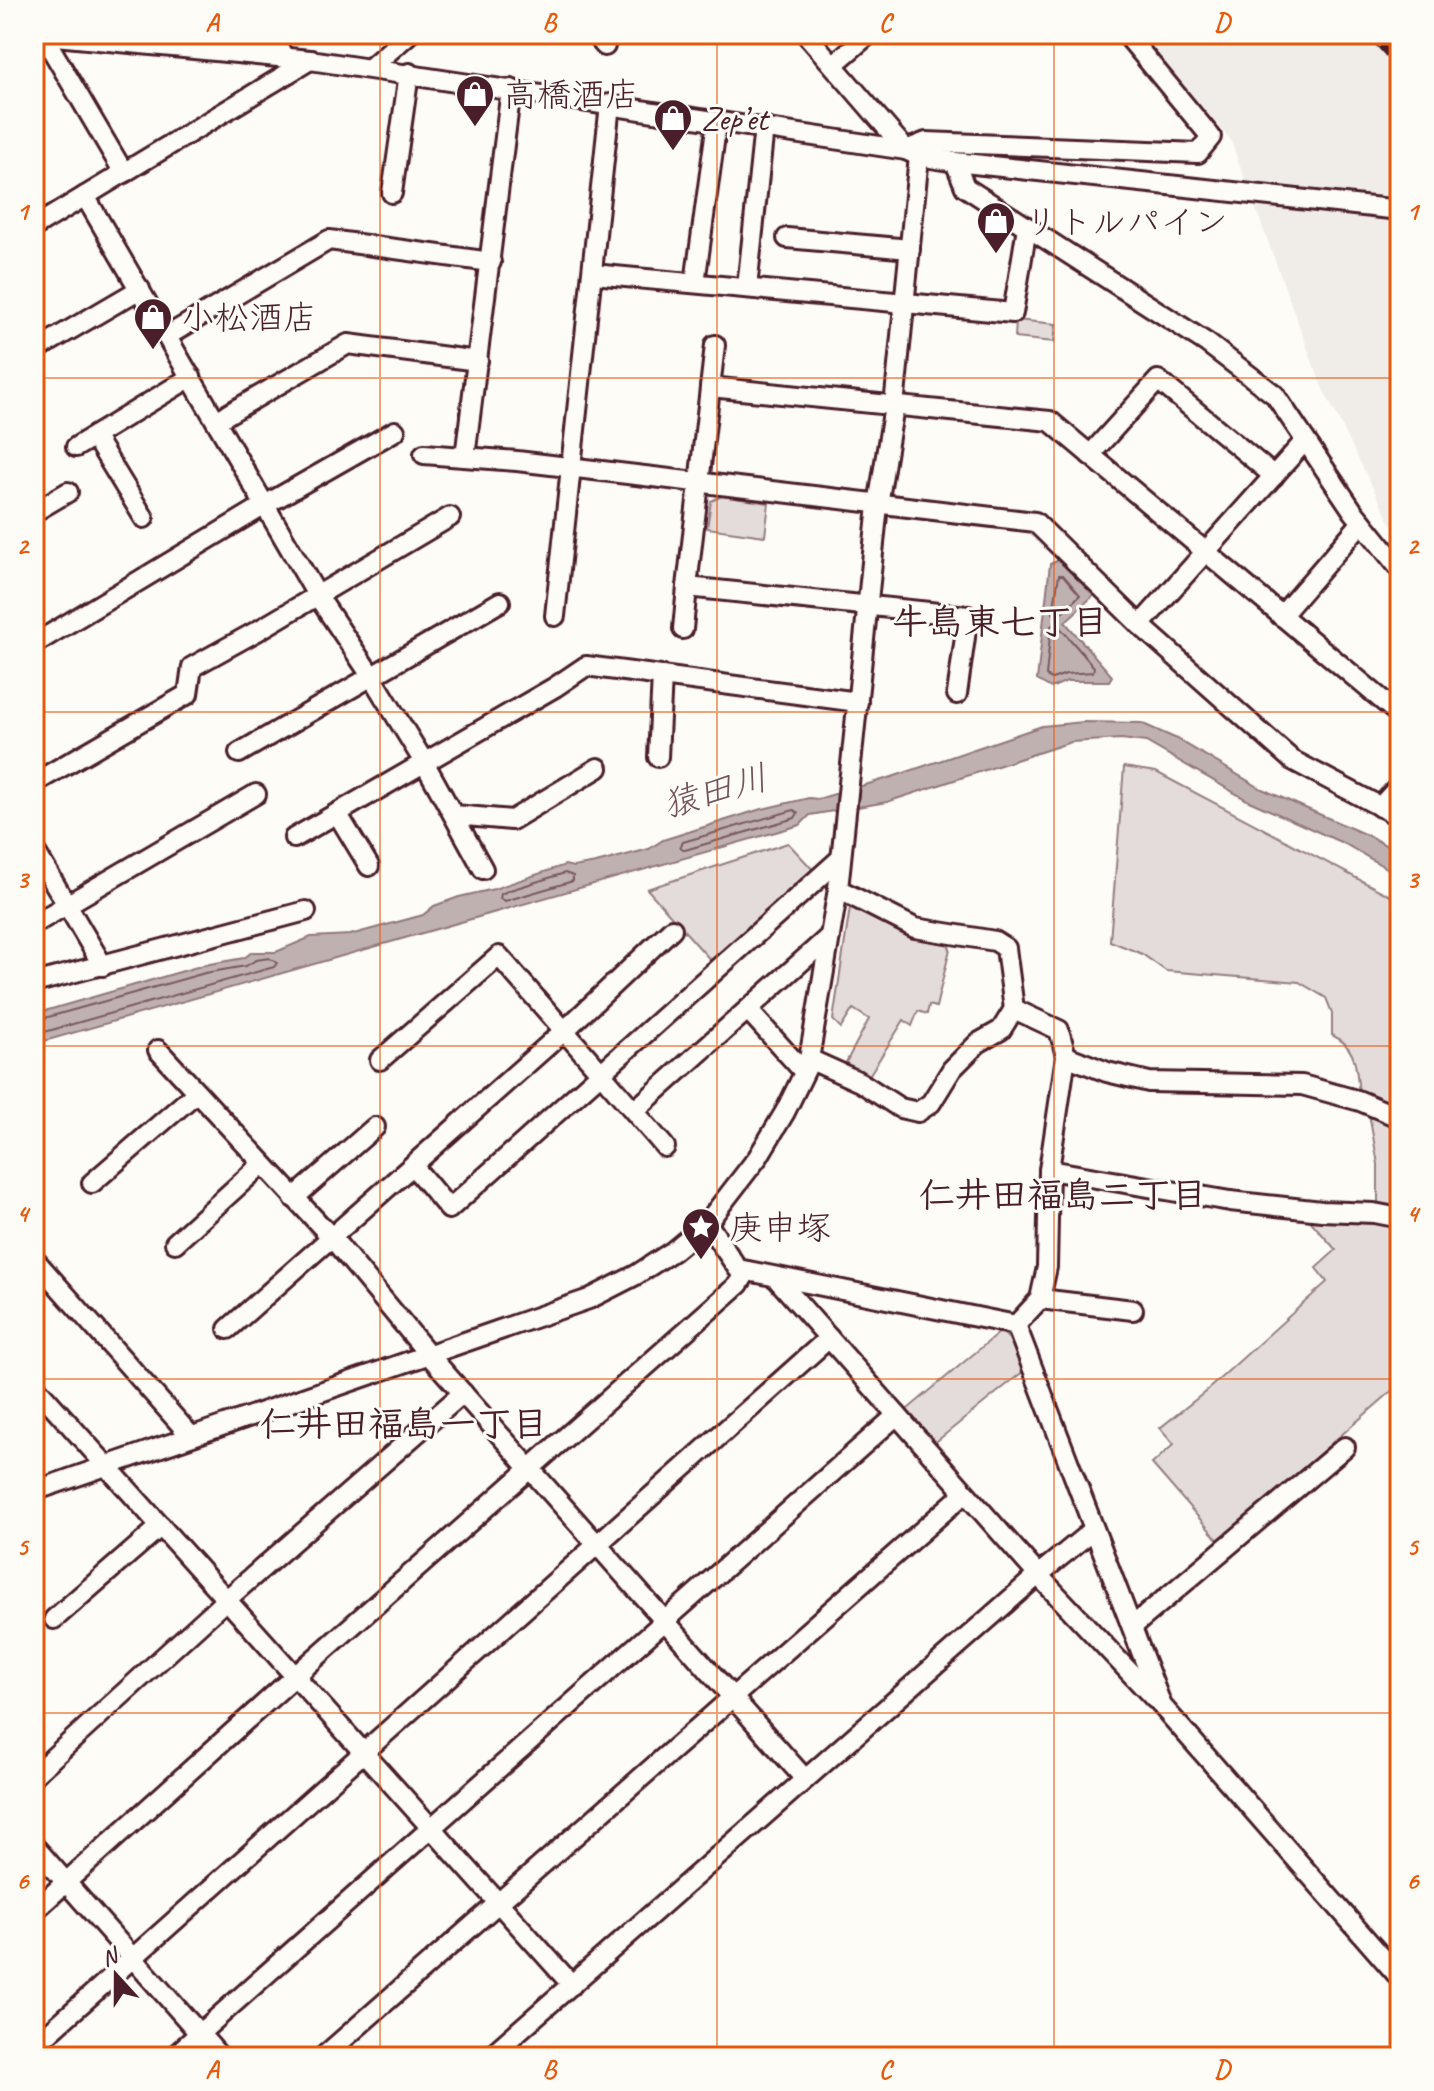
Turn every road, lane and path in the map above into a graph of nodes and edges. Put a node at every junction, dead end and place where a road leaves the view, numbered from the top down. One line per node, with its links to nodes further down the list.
1 (34, 34): 7 (street)
2 (270, 34): 8 (street)
3 (409, 34): 11 (street)
4 (806, 34): 10 (street)
5 (869, 34): 10 (street)
6 (1126, 34): 17 (street)
7 (43, 35): 8 (street); 19 (street)
8 (284, 57): 9 (street)
9 (310, 60): 11 (street); 19 (street)
10 (834, 64): 17 (street)
11 (370, 68): 12 (street)
12 (409, 73): 13 (street); 20 (street)
13 (511, 89): 14 (street); 27 (street)
14 (610, 104): 15 (street); 28 (street)
15 (717, 121): 16 (street); 29 (street)
16 (764, 127): 17 (street); 30 (street)
17 (912, 153): 18 (street); 26 (street)
18 (955, 162): 22 (street); 24 (street)
19 (124, 173): 21 (street)
20 (392, 193)
21 (85, 196): 23 (street); 31 (street)
22 (1400, 210)
23 (35, 223)
24 (1027, 227): 32 (street); 43 (street)
25 (787, 238): 26 (street)
26 (910, 249): 32 (street)
27 (491, 262): 33 (street); 36 (street)
28 (593, 274): 29 (street); 48 (street)
29 (695, 283): 30 (street)
30 (747, 288): 32 (street)
31 (140, 289): 33 (street); 35 (street)
32 (903, 304): 39 (street)
33 (167, 336): 37 (street)
34 (715, 345): 38 (street)
35 (34, 351)
36 (478, 361): 40 (street); 47 (street)
37 (191, 377): 40 (street); 42 (street)
38 (710, 387): 39 (street); 50 (street)
39 (894, 406): 46 (street); 53 (street)
40 (216, 421): 52 (street)
41 (395, 431): 52 (street)
42 (94, 436): 44 (street); 56 (street)
43 (1304, 442): 49 (street); 57 (street)
44 (76, 447)
45 (424, 454): 47 (street)
46 (1090, 455): 49 (street); 58 (street)
47 (465, 457): 48 (street)
48 (572, 468): 50 (street); 64 (street)
49 (1274, 476): 58 (street)
50 (697, 483): 53 (street); 60 (street)
51 (68, 492): 54 (street)
52 (265, 505): 61 (street); 68 (street)
53 (878, 505): 63 (street); 66 (street)
54 (34, 512)
55 (450, 517): 61 (street)
56 (144, 518)
57 (1362, 522): 59 (street); 65 (street)
58 (1206, 552): 65 (street); 66 (street)
59 (1400, 569)
60 (687, 587): 63 (street); 67 (street)
61 (317, 595): 70 (street); 78 (street)
62 (500, 602): 70 (street)
63 (868, 608): 71 (street); 72 (street)
64 (555, 616)
65 (1281, 616): 73 (street)
66 (1140, 625): 81 (street)
67 (683, 629)
68 (34, 644)
69 (662, 676): 72 (street); 75 (street); 76 (street)
70 (372, 677): 74 (street); 76 (street)
71 (957, 694)
72 (858, 702): 87 (street)
73 (1400, 715)
74 (239, 753)
75 (658, 757)
76 (424, 762): 82 (street); 83 (street)
77 (598, 768): 83 (street)
78 (34, 783)
79 (1400, 785): 81 (street)
80 (256, 794): 91 (street)
81 (1380, 807): 84 (street)
82 (337, 813): 85 (street); 88 (street)
83 (454, 815): 89 (street)
84 (1400, 817)
85 (294, 838)
86 (34, 849): 91 (street)
87 (840, 859): 90 (street); 105 (street)
88 (369, 866)
89 (483, 869)
90 (838, 889): 95 (street); 98 (street)
91 (67, 904): 93 (street); 96 (street)
92 (306, 911): 96 (street)
93 (34, 924)
94 (672, 929): 100 (street)
95 (830, 936): 99 (street); 104 (street)
96 (103, 966): 97 (street)
97 (34, 983)
98 (1014, 1009): 102 (street); 104 (street)
99 (748, 1010): 104 (street); 107 (street)
100 (564, 1031): 103 (street); 105 (street); 112 (street)
101 (158, 1050): 106 (street)
102 (1066, 1056): 108 (street); 113 (street)
103 (380, 1060)
104 (807, 1065): 117 (street)
105 (601, 1073): 107 (street); 112 (street)
106 (196, 1093): 111 (street); 114 (street)
107 (634, 1111): 110 (street)
108 (1400, 1118)
109 (375, 1127): 115 (street)
110 (665, 1147)
111 (262, 1164): 115 (street); 119 (street)
112 (413, 1166): 118 (street)
113 (1049, 1170): 116 (street); 123 (street)
114 (92, 1183)
115 (294, 1198): 118 (street)
116 (1400, 1218)
117 (707, 1223): 121 (street); 128 (street)
118 (333, 1239): 126 (street); 128 (street)
119 (175, 1243)
120 (34, 1259): 132 (street)
121 (747, 1271): 122 (street); 135 (street)
122 (777, 1279): 125 (street); 127 (street)
123 (1040, 1299): 124 (street); 125 (street)
124 (1133, 1310)
125 (1016, 1325): 139 (street)
126 (228, 1329)
127 (829, 1338): 131 (street); 140 (street)
128 (429, 1355): 130 (street); 132 (street)
129 (34, 1385): 134 (street)
130 (463, 1393): 135 (street); 142 (street)
131 (897, 1415): 137 (street); 144 (street)
132 (190, 1435): 134 (street)
133 (1345, 1447): 145 (street)
134 (106, 1465): 136 (street); 138 (street)
135 (531, 1470): 140 (street); 146 (street)
136 (34, 1491)
137 (965, 1493): 141 (street); 147 (street)
138 (161, 1526): 142 (street); 143 (street)
139 (1093, 1530): 141 (street); 145 (street)
140 (597, 1545): 144 (street); 149 (street)
141 (1038, 1575): 148 (street); 151 (street)
142 (227, 1599): 146 (street); 150 (street)
143 (54, 1619)
144 (664, 1620): 147 (street); 152 (street)
145 (1133, 1626): 148 (street)
146 (295, 1676): 149 (street); 154 (street)
147 (732, 1696): 151 (street); 155 (street)
148 (1162, 1706): 158 (street)
149 (364, 1753): 152 (street); 157 (street)
150 (34, 1775)
151 (805, 1779): 159 (street)
152 (432, 1829): 155 (street); 160 (street)
153 (34, 1846): 154 (street)
154 (66, 1882): 156 (street); 157 (street)
155 (498, 1903): 159 (street); 164 (street)
156 (34, 1911)
157 (134, 1959): 160 (street); 161 (street)
158 (1400, 1978)
159 (572, 1985): 165 (street)
160 (200, 2034): 162 (street); 163 (street)
161 (34, 2046)
162 (173, 2057)
163 (220, 2057)
164 (323, 2057)
165 (489, 2057)

